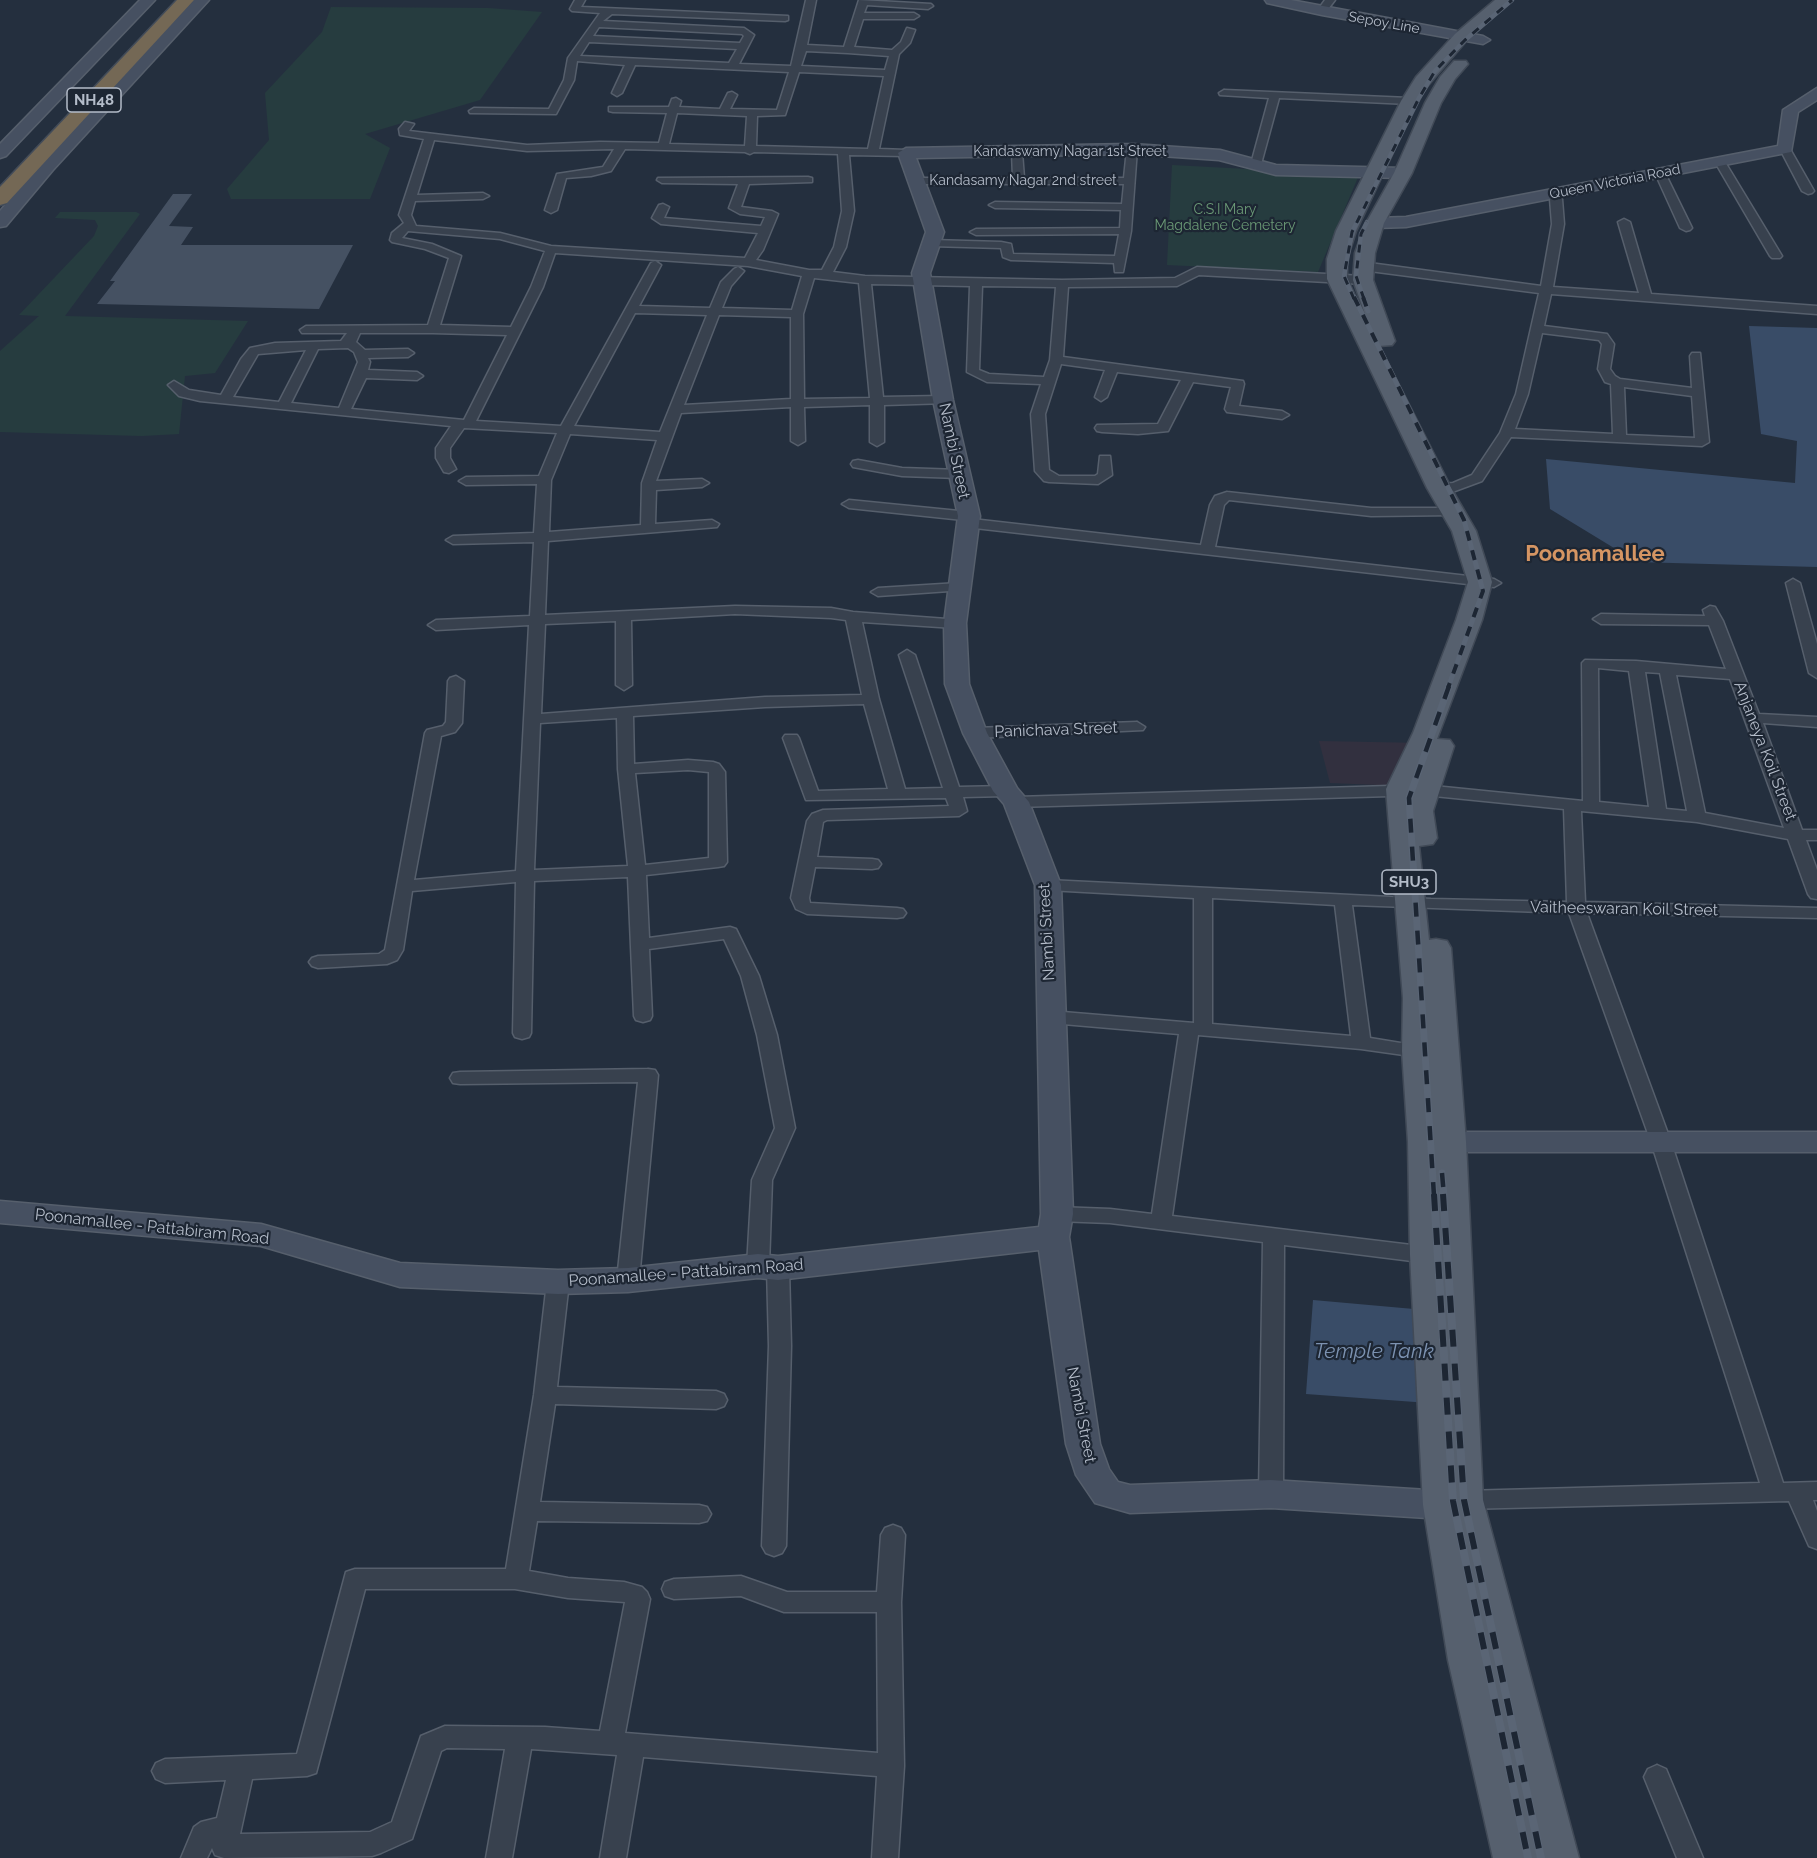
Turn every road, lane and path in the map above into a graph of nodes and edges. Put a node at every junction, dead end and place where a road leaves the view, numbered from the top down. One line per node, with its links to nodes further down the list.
1 (148, 0): 54 (street)
2 (164, 0): 58 (highway, NH48)
3 (186, 0): 61 (highway, NH48)
4 (202, 0): 45 (street)
5 (580, 0): 14 (street)
6 (639, 0): 15 (street)
7 (812, 0): 24 (street)
8 (1272, 0): 13 (street, Sepoy Line)
9 (1504, 0): 21 (main road, SHU3)
10 (1528, 0): 21 (main road, SHU3)
11 (863, 1): 12 (street); 16 (street)
12 (928, 6)
13 (1326, 6): 21 (street, Sepoy Line)
14 (610, 11): 15 (street); 19 (street)
15 (632, 11): 18 (street)
16 (857, 16): 17 (street); 25 (street)
17 (914, 16)
18 (784, 18)
19 (597, 24): 22 (street); 23 (street)
20 (910, 30): 26 (street)
21 (1472, 38): 37 (main road, SHU3); 59 (main road, SHU3)
22 (587, 39): 23 (street); 27 (street)
23 (743, 46): 29 (street)
24 (802, 48): 25 (street); 30 (street)
25 (848, 50): 26 (street)
26 (894, 53): 31 (street)
27 (573, 58): 28 (street); 40 (street)
28 (631, 62): 29 (street); 32 (street)
29 (733, 65): 30 (street)
30 (794, 69): 31 (street); 42 (street)
31 (888, 74): 52 (street)
32 (617, 93)
33 (1224, 93): 36 (street)
34 (1817, 93): 49 (street)
35 (732, 95): 41 (street)
36 (1275, 95): 37 (street); 57 (street)
37 (1409, 101): 59 (main road, SHU3)
38 (674, 106): 39 (street); 41 (street); 47 (street)
39 (613, 109)
40 (474, 111)
41 (724, 112): 42 (street)
42 (752, 113): 50 (street)
43 (409, 124): 44 (street)
44 (430, 137): 46 (street); 72 (street)
45 (68, 144): 61 (highway); 78 (street)
46 (621, 146): 47 (street); 76 (street)
47 (663, 148): 50 (street)
48 (1132, 149): 53 (street, Kandaswamy Nagar 1st Street); 57 (street, Kandaswamy Nagar 1st Street); 68 (street)
49 (1785, 149): 56 (street, Queen Victoria Road); 69 (street)
50 (750, 151): 51 (street)
51 (843, 152): 52 (street); 92 (street)
52 (873, 152): 55 (street)
53 (1017, 152): 55 (street, Kandaswamy Nagar 1st Street); 64 (street)
54 (0, 153)
55 (906, 153): 66 (street)
56 (1720, 162): 60 (street, Queen Victoria Road); 87 (street)
57 (1256, 164): 59 (street, Kandaswamy Nagar 1st Street)
58 (0, 170)
59 (1389, 173): 80 (main road, SHU3); 93 (main road, SHU3)
60 (1660, 173): 70 (street, Queen Victoria Road); 82 (street)
61 (21, 176): 73 (highway, NH48)
62 (662, 180): 65 (street)
63 (808, 180): 65 (street)
64 (1019, 180): 67 (street, Kandasamy Nagar 2nd street); 68 (street, Kandasamy Nagar 2nd street)
65 (743, 181): 83 (street)
66 (916, 181): 67 (street, Kandasamy Nagar 2nd street); 85 (street)
67 (989, 185): 68 (street); 77 (street)
68 (1129, 186): 75 (street)
69 (1808, 191)
70 (1552, 194): 80 (street, Queen Victoria Road); 99 (street)
71 (483, 196): 72 (street)
72 (411, 198): 81 (street)
73 (0, 199)
74 (663, 207): 83 (street)
75 (1127, 207): 77 (street); 84 (street)
76 (551, 210)
77 (1000, 219): 84 (street); 85 (street)
78 (0, 222)
79 (1624, 222): 100 (street)
80 (1375, 223): 93 (main road, SHU3)
81 (410, 224): 86 (street); 105 (street)
82 (1686, 228)
83 (766, 230): 90 (street)
84 (1125, 231): 88 (street)
85 (933, 238): 88 (street); 95 (street, Nambi Street)
86 (551, 249): 90 (street); 108 (street)
87 (1776, 256)
88 (1120, 260): 98 (street)
89 (655, 265): 101 (street)
90 (743, 267): 91 (street); 103 (street)
91 (809, 274): 92 (street); 104 (street)
92 (826, 274): 94 (street)
93 (1354, 275): 98 (street); 99 (street); 148 (main road, SHU3)
94 (865, 280): 95 (street); 126 (street)
95 (923, 280): 96 (street); 125 (street, Nambi Street)
96 (976, 281): 97 (street); 119 (street)
97 (1062, 284): 98 (street); 114 (street)
98 (1116, 284)
99 (1546, 290): 100 (street); 106 (street)
100 (1646, 298): 102 (street)
101 (632, 309): 103 (street); 134 (street)
102 (1817, 310)
103 (714, 312): 104 (street); 129 (street)
104 (796, 314): 127 (street)
105 (433, 329): 108 (street); 109 (street)
106 (1537, 329): 120 (street); 135 (street)
107 (306, 330): 109 (street)
108 (515, 331): 132 (street)
109 (352, 337): 110 (street); 112 (street)
110 (314, 346): 124 (street); 128 (street)
111 (408, 353): 112 (street)
112 (360, 354): 116 (street)
113 (1696, 356): 122 (street)
114 (1056, 360): 115 (street); 119 (street)
115 (1113, 368): 118 (street); 123 (street)
116 (361, 374): 117 (street); 130 (street)
117 (417, 376)
118 (1189, 377): 131 (street); 133 (street)
119 (1049, 381): 140 (street)
120 (1617, 382): 122 (street); 137 (street)
121 (174, 385): 124 (street)
122 (1699, 393): 137 (street)
123 (1101, 397)
124 (225, 400): 128 (street)
125 (943, 400): 126 (street); 143 (street, Nambi Street)
126 (877, 402): 127 (street); 139 (street)
127 (797, 403): 129 (street); 138 (street)
128 (283, 406): 130 (street)
129 (675, 409): 136 (street)
130 (342, 413): 132 (street)
131 (1282, 415)
132 (464, 423): 134 (street); 142 (street)
133 (1102, 428)
134 (565, 430): 136 (street); 144 (street)
135 (1507, 433): 137 (street); 148 (street)
136 (665, 436): 147 (street)
137 (1620, 438)
138 (798, 441)
139 (877, 442)
140 (1105, 459)
141 (858, 464): 143 (street)
142 (449, 469)
143 (959, 474): 150 (street, Nambi Street)
144 (544, 480): 145 (street); 153 (street)
145 (466, 481)
146 (702, 483): 147 (street)
147 (649, 486): 152 (street)
148 (1450, 495): 155 (street); 156 (main road, SHU3)
149 (849, 504): 150 (street)
150 (968, 520): 155 (street); 158 (street, Nambi Street)
151 (712, 524): 152 (street)
152 (648, 529): 153 (street)
153 (542, 537): 154 (street); 162 (street)
154 (453, 540)
155 (1207, 550): 156 (street)
156 (1487, 582): 182 (main road, SHU3)
157 (1793, 583): 169 (street)
158 (959, 587): 159 (street); 164 (street, Nambi Street)
159 (879, 592)
160 (623, 615): 161 (street); 162 (street); 172 (street)
161 (852, 617): 164 (street); 173 (street)
162 (539, 618): 165 (street); 176 (street)
163 (1601, 619): 170 (street, Anjaneya Koil Street)
164 (955, 623): 179 (street, Nambi Street)
165 (436, 625)
166 (907, 655): 183 (street)
167 (1636, 666): 168 (street); 186 (street); 187 (street)
168 (1667, 669): 170 (street); 188 (street)
169 (1817, 673)
170 (1736, 675): 175 (street, Anjaneya Koil Street)
171 (456, 681): 196 (street)
172 (624, 685)
173 (871, 699): 174 (street); 184 (street)
174 (625, 713): 176 (street); 181 (street)
175 (1753, 718): 177 (street); 189 (street, Anjaneya Koil Street)
176 (534, 719): 194 (street)
177 (1817, 722)
178 (1137, 727): 179 (street, Panichava Street)
179 (975, 733): 185 (street, Nambi Street)
180 (791, 738): 184 (street)
181 (627, 769): 193 (street); 193 (street)
182 (1412, 789): 185 (street); 186 (street); 200 (main road, SHU3)
183 (955, 793): 184 (street); 185 (street); 191 (street)
184 (898, 794)
185 (1011, 797): 195 (street, Nambi Street)
186 (1581, 805): 187 (street); 201 (street)
187 (1658, 813): 188 (street)
188 (1697, 817): 189 (street)
189 (1797, 835): 190 (street); 198 (street, Anjaneya Koil Street)
190 (1817, 836)
191 (806, 862): 192 (street); 202 (street)
192 (872, 864)
193 (637, 872): 194 (street); 204 (street)
194 (525, 876): 196 (street); 209 (street)
195 (1048, 885): 197 (street, Vaitheeswaran Koil Street); 207 (street, Nambi Street)
196 (404, 886): 205 (street)
197 (1203, 892): 199 (street, Vaitheeswaran Koil Street); 208 (street)
198 (1817, 894)
199 (1343, 901): 200 (street, Vaitheeswaran Koil Street); 210 (street)
200 (1421, 903): 201 (street, Vaitheeswaran Koil Street); 211 (main road, SHU3); 213 (main road, SHU3)
201 (1576, 908): 203 (street, Vaitheeswaran Koil Street); 214 (street)
202 (897, 913)
203 (1817, 913)
204 (640, 945): 206 (street); 221 (street)
205 (318, 962)
206 (643, 1016)
207 (1051, 1017): 208 (street); 218 (street, Nambi Street)
208 (1196, 1029): 210 (street); 217 (street)
209 (522, 1033)
210 (1361, 1043): 211 (street)
211 (1419, 1051): 213 (main road, SHU3)
212 (460, 1078): 222 (street)
213 (1437, 1142): 214 (street); 220 (main road, SHU3); 228 (main road, SHU3)
214 (1661, 1142): 215 (street); 226 (street)
215 (1817, 1142)
216 (0, 1212): 223 (street, Poonamallee - Pattabiram Road)
217 (1161, 1222): 218 (street); 219 (street)
218 (1055, 1226): 221 (street, Poonamallee - Pattabiram Road); 227 (street, Nambi Street)
219 (1274, 1237): 220 (street); 227 (street)
220 (1428, 1255): 228 (main road, SHU3)
221 (768, 1267): 222 (street, Poonamallee - Pattabiram Road); 233 (street)
222 (628, 1280): 223 (street, Poonamallee - Pattabiram Road)
223 (558, 1282): 224 (street)
224 (545, 1395): 225 (street); 229 (street)
225 (716, 1400)
226 (1796, 1491): 228 (street); 232 (street)
227 (1271, 1494): 228 (street)
228 (1454, 1503): 248 (main road, SHU3); 249 (main road, SHU3)
229 (528, 1511): 230 (street); 234 (street)
230 (699, 1514)
231 (893, 1535): 236 (street)
232 (1817, 1539)
233 (774, 1546)
234 (515, 1579): 238 (street); 240 (street)
235 (674, 1589): 236 (street)
236 (889, 1602): 239 (street)
237 (520, 1738): 238 (street); 243 (street); 245 (street)
238 (621, 1744): 239 (street); 246 (street)
239 (891, 1766): 247 (street)
240 (242, 1768): 241 (street); 243 (street)
241 (165, 1771)
242 (1657, 1777): 250 (street)
243 (228, 1828): 244 (street)
244 (194, 1858)
245 (499, 1858)
246 (613, 1858)
247 (885, 1858)
248 (1515, 1858)
249 (1557, 1858)
250 (1690, 1858)

